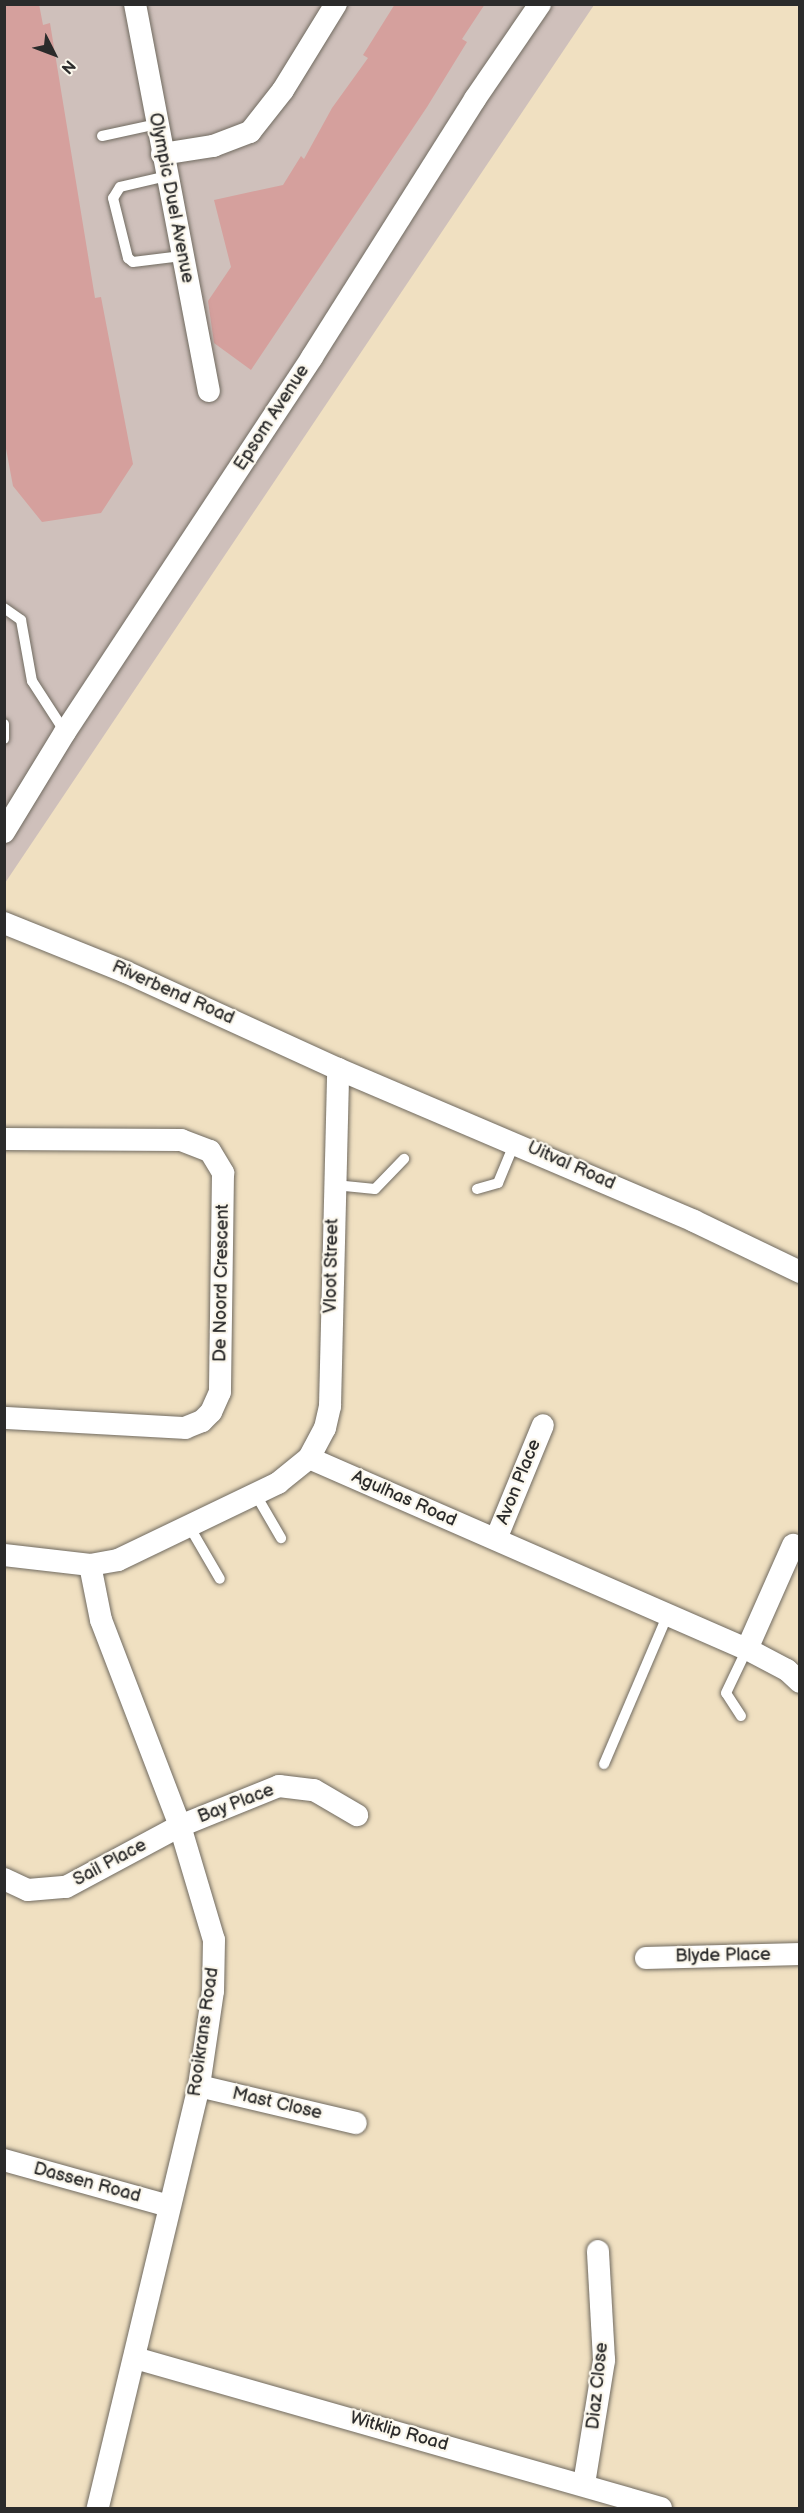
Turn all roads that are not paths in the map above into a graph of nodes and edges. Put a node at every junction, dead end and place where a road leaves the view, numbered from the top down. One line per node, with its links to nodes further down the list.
1 (135, 4): 4 (street, Olympic Duel Avenue)
2 (336, 4): 6 (street)
3 (540, 4): 11 (street, Epsom Avenue)
4 (157, 124): 5 (lane); 6 (street, Olympic Duel Avenue)
5 (102, 136)
6 (164, 165): 7 (street, Olympic Duel Avenue); 7 (lane)
7 (182, 256): 8 (street, Olympic Duel Avenue)
8 (209, 391)
9 (4, 608): 11 (lane)
10 (4, 724): 12 (lane)
11 (65, 732): 13 (street, Epsom Avenue)
12 (4, 739)
13 (4, 832)
14 (4, 923): 15 (street, Riverbend Road)
15 (338, 1069): 17 (street, Uitval Road); 19 (street, Vloot Street)
16 (4, 1139): 22 (street, De Noord Crescent)
17 (515, 1142): 20 (lane); 21 (street, Uitval Road)
18 (404, 1159): 19 (lane)
19 (334, 1185): 24 (street, Vloot Street)
20 (477, 1189)
21 (800, 1272)
22 (4, 1418)
23 (543, 1425): 28 (street, Avon Place)
24 (309, 1458): 25 (street); 28 (street, Agulhas Road)
25 (256, 1495): 26 (street); 27 (lane)
26 (189, 1526): 31 (street); 32 (lane)
27 (281, 1538)
28 (496, 1539): 33 (street, Agulhas Road)
29 (794, 1545): 34 (street)
30 (4, 1555): 31 (street)
31 (90, 1565): 39 (street, Rooikrans Road)
32 (220, 1579)
33 (668, 1614): 34 (street, Agulhas Road); 37 (lane)
34 (747, 1648): 35 (street, Agulhas Road); 36 (lane)
35 (800, 1682)
36 (741, 1716)
37 (604, 1764)
38 (357, 1815): 39 (street, Bay Place)
39 (180, 1826): 40 (street, Sail Place); 43 (street, Rooikrans Road)
40 (4, 1879)
41 (800, 1954): 42 (street, Blyde Place)
42 (646, 1958)
43 (199, 2086): 44 (street, Mast Close); 46 (street, Rooikrans Road)
44 (356, 2123)
45 (4, 2160): 46 (street, Dassen Road)
46 (169, 2206): 48 (street, Rooikrans Road)
47 (598, 2251): 49 (street, Diaz Close)
48 (135, 2358): 49 (street, Witklip Road); 50 (street, Rooikrans Road)
49 (584, 2484): 51 (street, Witklip Road)
50 (98, 2508)
51 (662, 2508)

